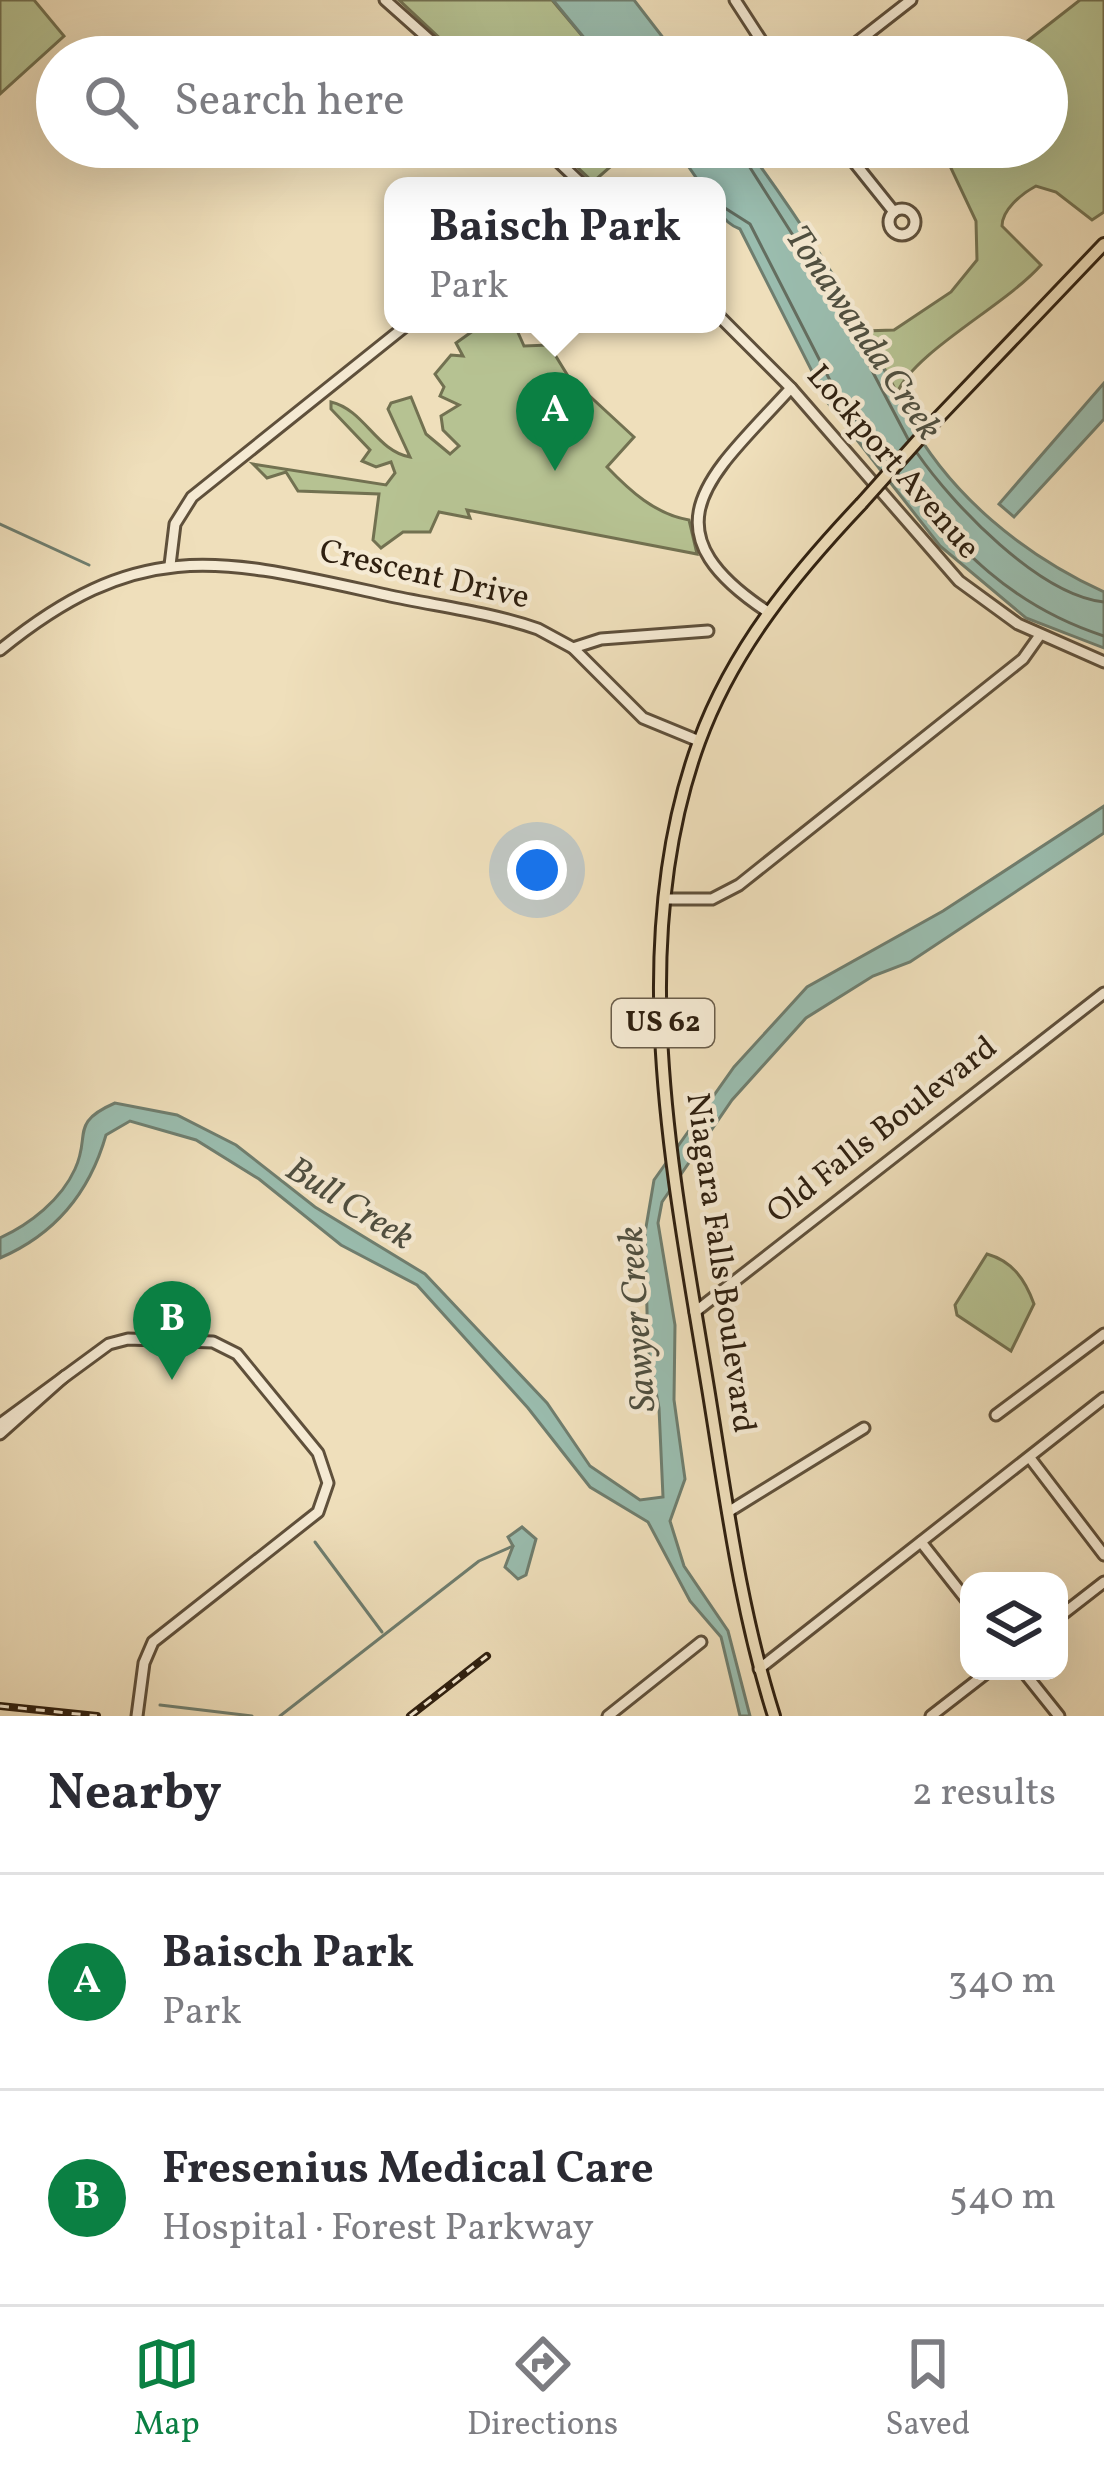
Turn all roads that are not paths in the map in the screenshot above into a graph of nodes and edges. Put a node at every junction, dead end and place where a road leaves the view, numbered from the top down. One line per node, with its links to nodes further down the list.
1 (385, 0): 4 (street)
2 (735, 0): 5 (street)
3 (911, 0): 6 (street)
4 (425, 36)
5 (758, 36)
6 (865, 36)
7 (859, 168): 8 (street)
8 (894, 212)
9 (1103, 247): 14 (main road, Niagara Falls Boulevard / US 62, bridge)
10 (726, 323): 12 (street, Lockport Avenue)
11 (397, 333): 13 (street)
12 (791, 388): 14 (street); 16 (street, Lockport Avenue)
13 (170, 565): 17 (street, Crescent Drive); 18 (street, Crescent Drive)
14 (768, 613): 20 (main road, Niagara Falls Boulevard / US 62)
15 (708, 631): 17 (street)
16 (1040, 635): 19 (street, Lockport Avenue); 21 (street)
17 (573, 648): 20 (street, Crescent Drive)
18 (0, 650)
19 (1104, 662)
20 (700, 741): 21 (main road, Niagara Falls Boulevard / US 62)
21 (665, 899): 23 (main road, Niagara Falls Boulevard / US 62)
22 (1104, 993): 23 (street, Old Falls Boulevard)
23 (695, 1312): 32 (main road, Niagara Falls Boulevard / US 62)
24 (1104, 1334): 27 (street)
25 (65, 1376): 28 (street); 30 (street); 42 (street)
26 (1104, 1398): 31 (street)
27 (996, 1415)
28 (0, 1424)
29 (864, 1428): 32 (street)
30 (0, 1434)
31 (1030, 1458): 33 (street); 34 (street)
32 (728, 1512): 39 (main road, Niagara Falls Boulevard / US 62)
33 (921, 1543): 36 (street); 39 (street)
34 (1104, 1555)
35 (1104, 1582): 37 (street)
36 (960, 1592)
37 (1068, 1609)
38 (701, 1642): 43 (street)
39 (759, 1670): 44 (main road, Niagara Falls Boulevard / US 62)
40 (977, 1680): 45 (street)
41 (1030, 1680): 46 (street)
42 (137, 1716)
43 (608, 1716)
44 (774, 1716)
45 (931, 1716)
46 (1058, 1716)

